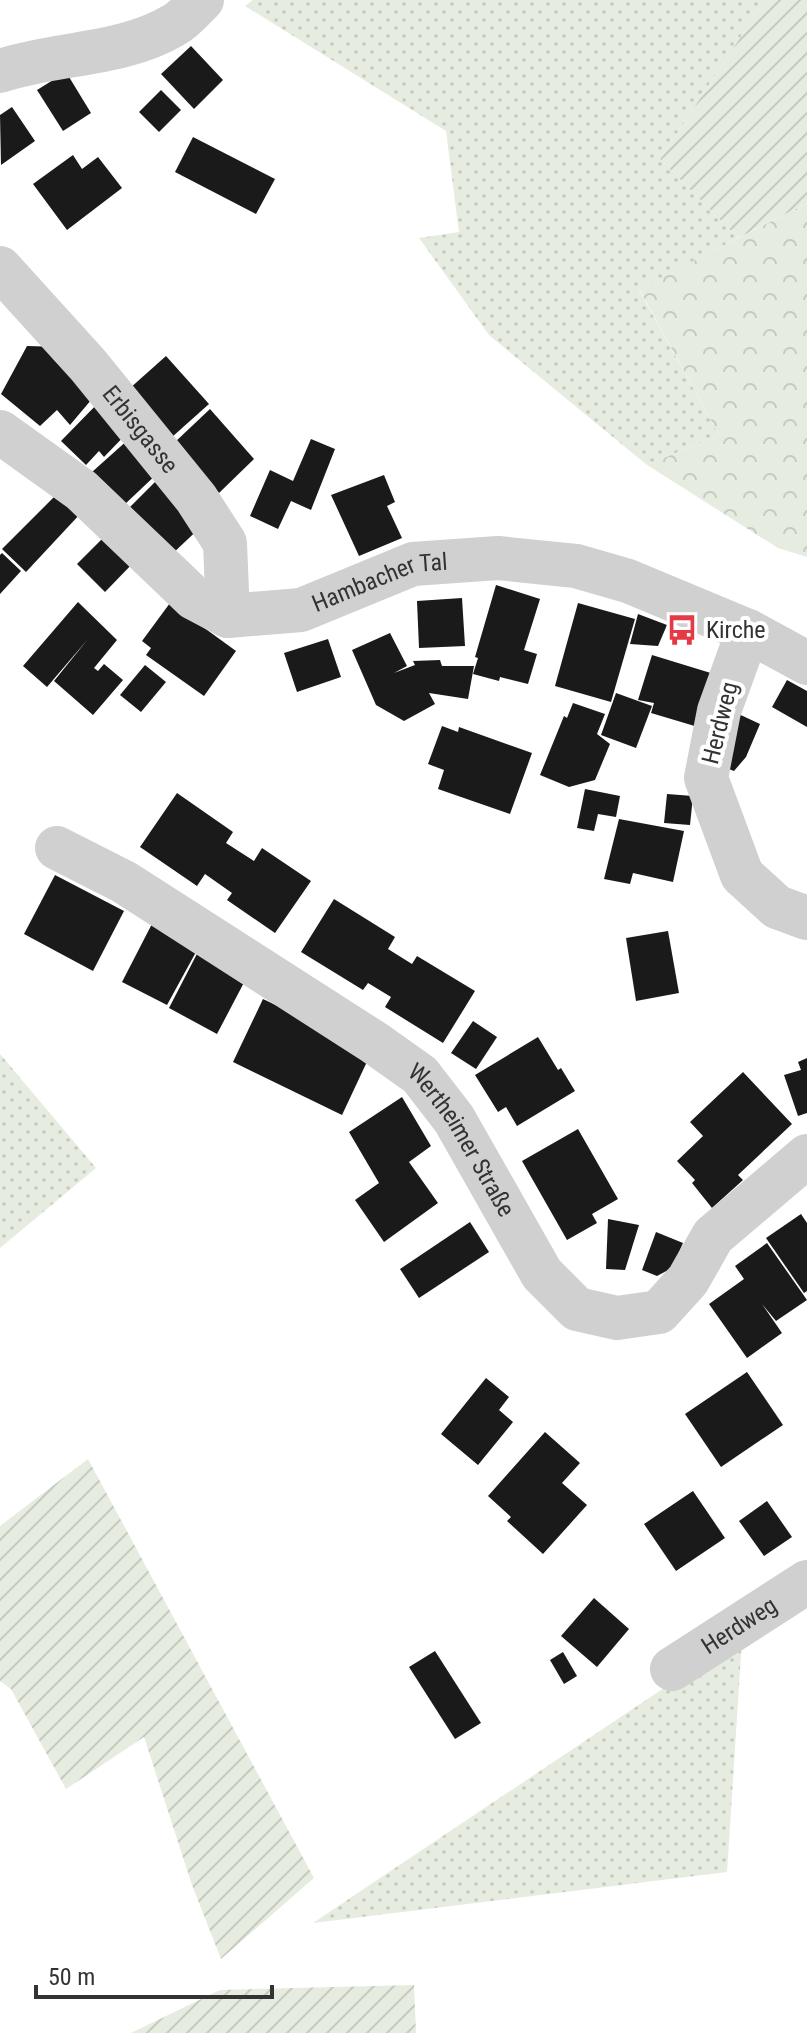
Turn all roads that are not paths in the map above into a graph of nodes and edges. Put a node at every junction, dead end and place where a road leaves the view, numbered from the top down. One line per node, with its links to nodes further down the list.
1 (202, 0): 2 (street)
2 (0, 71)
3 (0, 268): 5 (street, Erbisgasse)
4 (0, 432): 5 (street)
5 (228, 616): 6 (street, Hambacher Tal)
6 (748, 631): 7 (street, Hambacher Tal); 9 (street, Herdweg)
7 (807, 663)
8 (57, 848): 10 (street, Wertheimer Straße)
9 (807, 918)
10 (807, 1156)
11 (807, 1582): 12 (street, Herdweg)
12 (672, 1669)

